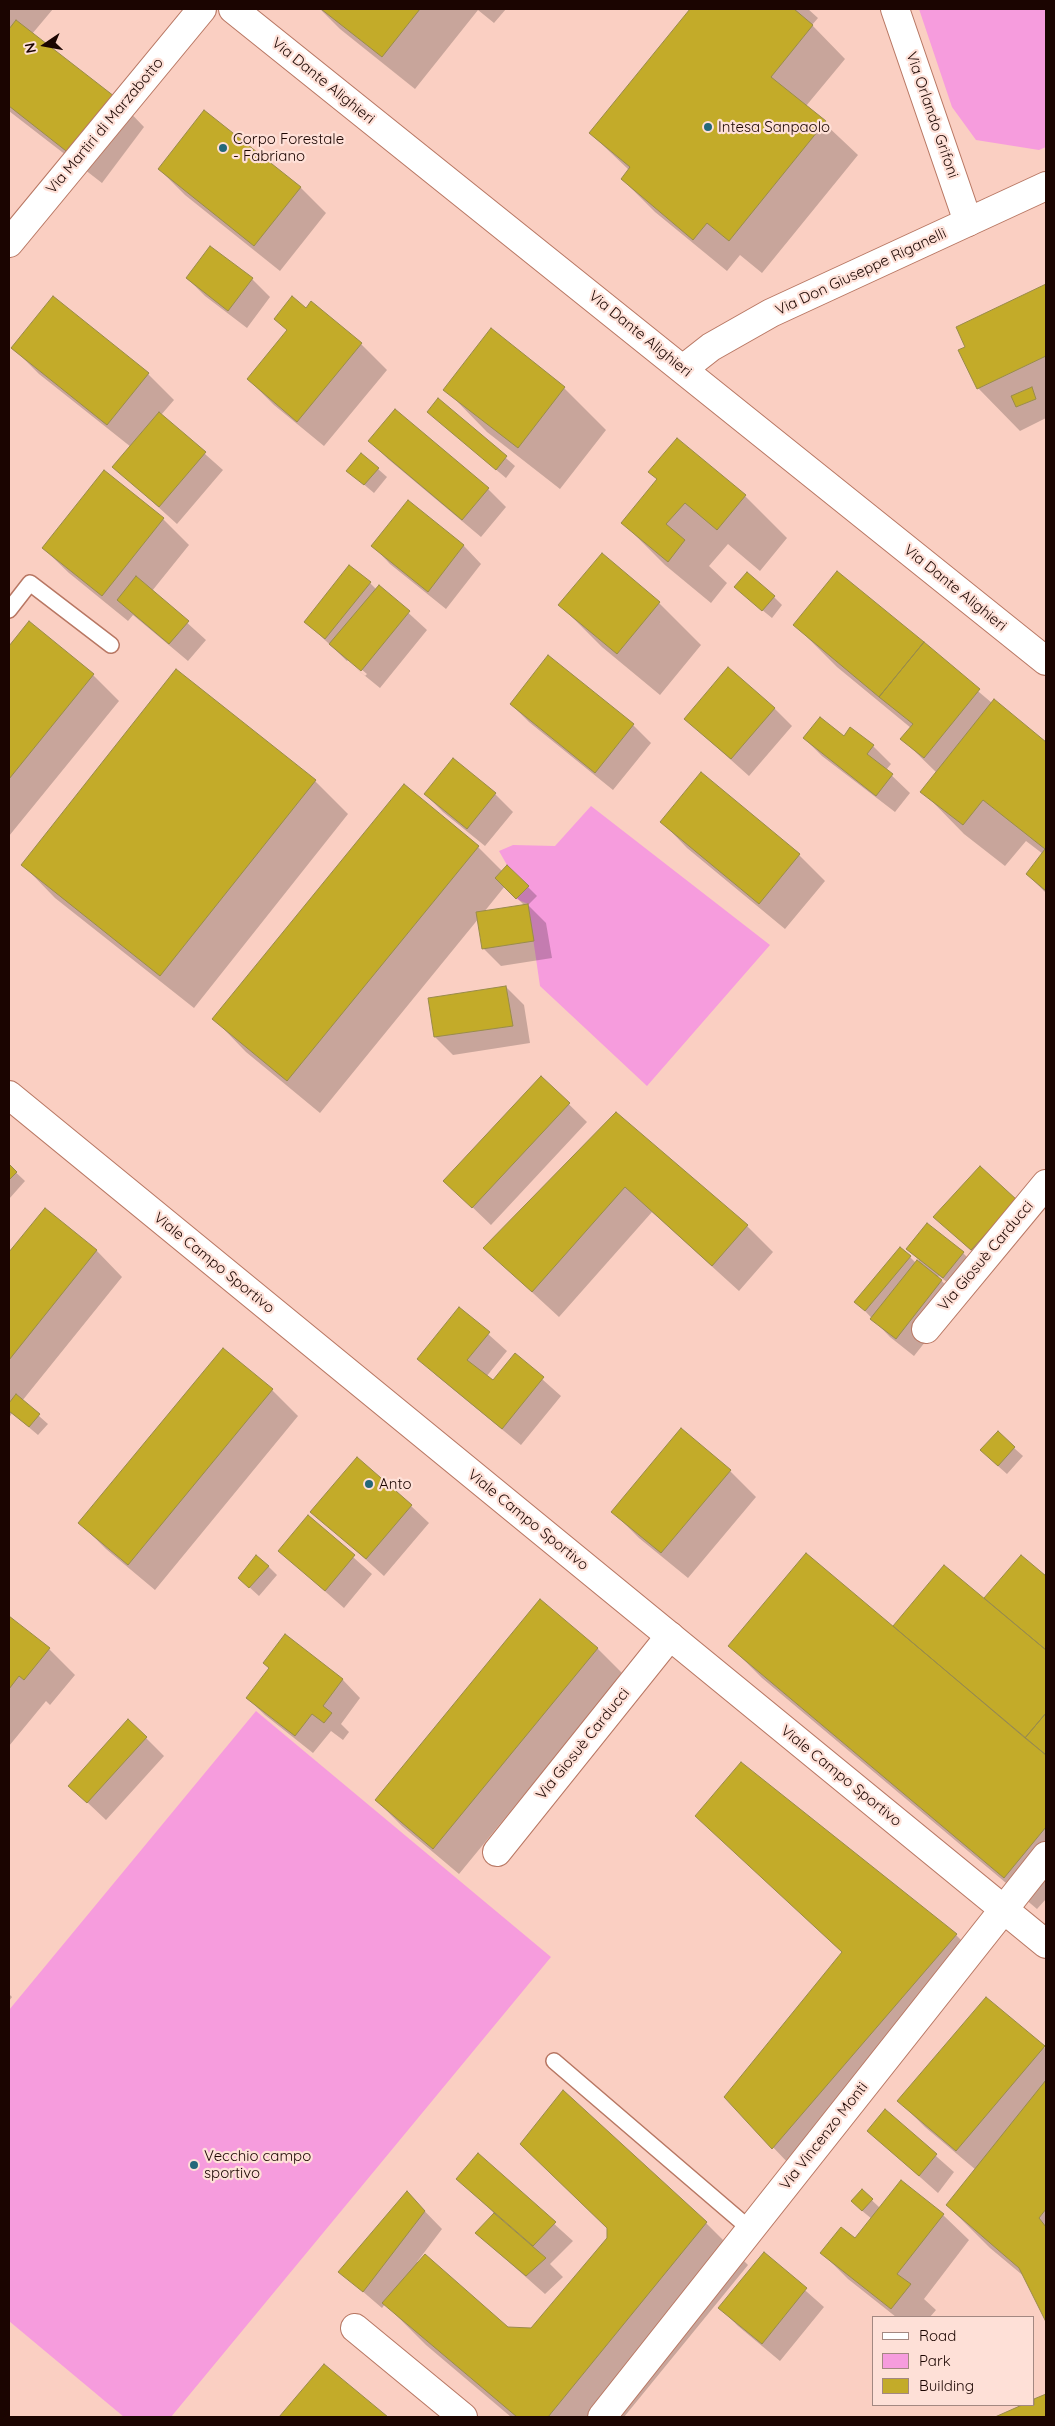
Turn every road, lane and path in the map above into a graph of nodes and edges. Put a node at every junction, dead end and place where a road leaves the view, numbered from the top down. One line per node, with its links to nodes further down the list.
1 (202, 9): 6 (street, Via Martiri di Marzabotto)
2 (233, 9): 7 (street, Via Dante Alighieri)
3 (895, 9): 5 (street, Via Orlando Grifoni)
4 (1046, 186): 5 (street, Via Don Giuseppe Riganelli)
5 (968, 222): 7 (street, Via Don Giuseppe Riganelli)
6 (9, 242)
7 (682, 369): 10 (street, Via Dante Alighieri)
8 (9, 610): 9 (lane)
9 (111, 645)
10 (1046, 661)
11 (9, 1095): 14 (street, Viale Campo Sportivo)
12 (1046, 1184): 13 (street, Via Giosuè Carducci)
13 (926, 1329)
14 (670, 1636): 15 (street, Via Giosuè Carducci); 17 (street, Viale Campo Sportivo)
15 (496, 1852)
16 (1046, 1856): 17 (street, Via Vincenzo Monti)
17 (1002, 1909): 18 (street, Viale Campo Sportivo); 20 (street, Via Vincenzo Monti)
18 (1046, 1944)
19 (554, 2061): 20 (lane)
20 (750, 2229): 23 (street, Via Vincenzo Monti)
21 (355, 2328): 22 (street)
22 (463, 2417)
23 (602, 2417)

